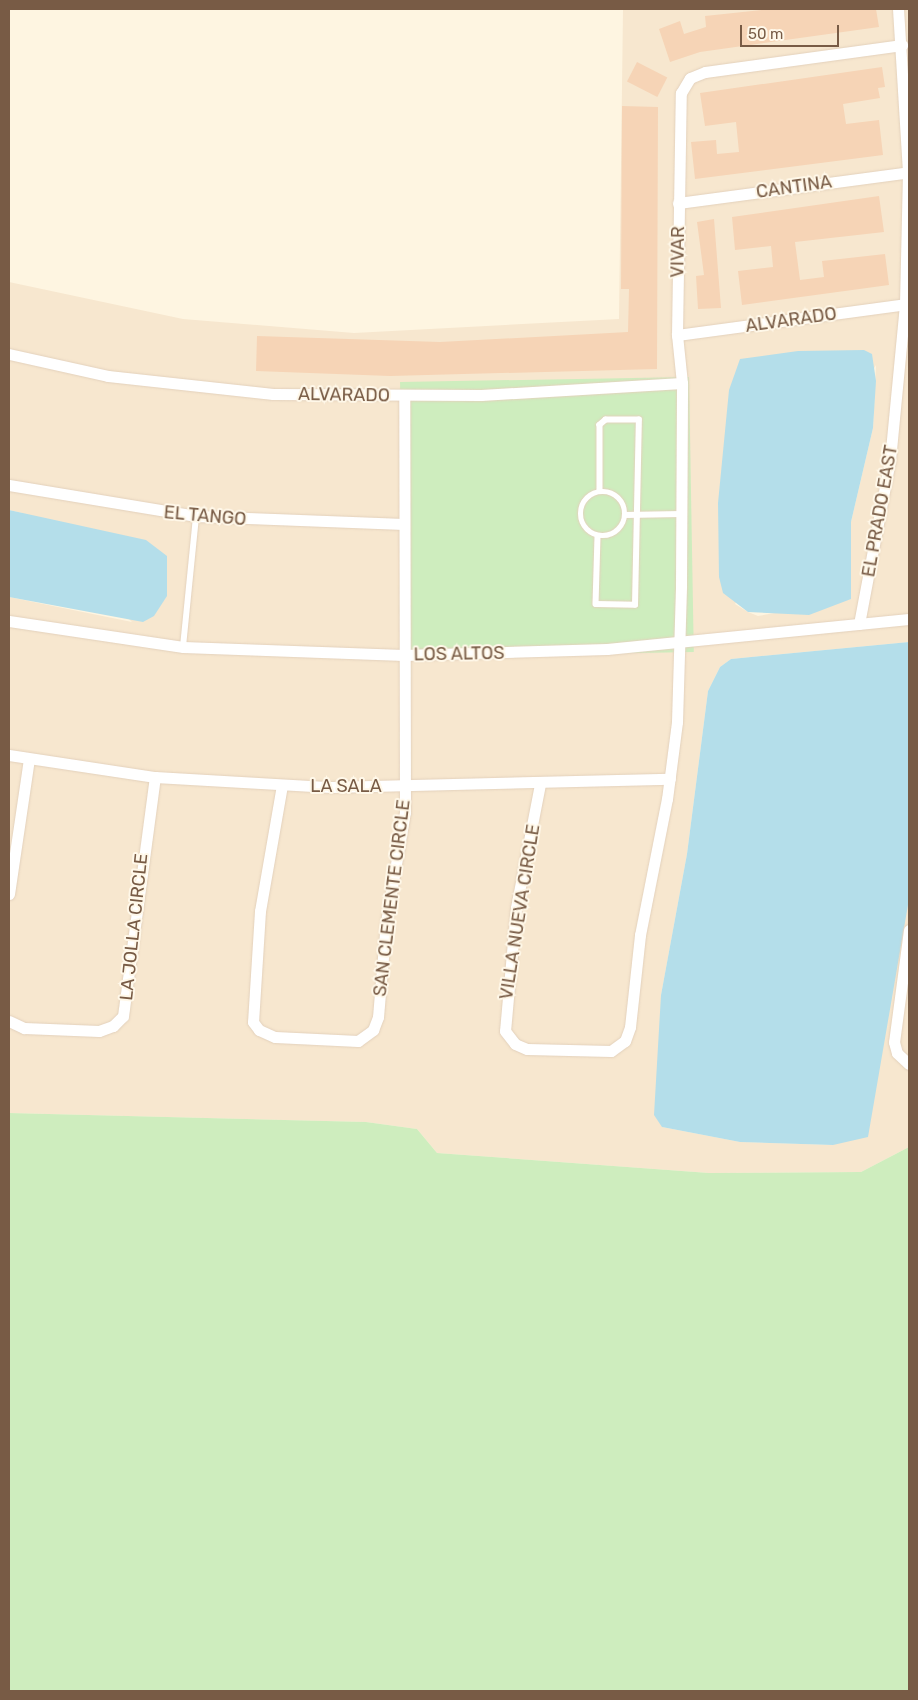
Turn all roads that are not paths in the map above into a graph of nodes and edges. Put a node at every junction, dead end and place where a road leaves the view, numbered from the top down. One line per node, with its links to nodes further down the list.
1 (898, 9): 2 (street, EL PRADO EAST)
2 (902, 44): 3 (street, EL PRADO EAST); 4 (street, VIVAR)
3 (909, 172): 4 (street, CANTINA); 5 (street, EL PRADO EAST)
4 (678, 203): 6 (street, VIVAR)
5 (905, 304): 6 (street, ALVARADO); 20 (street, EL PRADO EAST)
6 (677, 335): 8 (street, VIVAR)
7 (9, 354): 9 (street, ALVARADO)
8 (682, 383): 9 (street, ALVARADO); 12 (street, VIVAR)
9 (404, 396): 16 (street, SAN CLEMENTE CIRCLE)
10 (9, 485): 15 (street, EL TANGO)
11 (600, 489): 13 (lane); 14 (lane); 17 (lane)
12 (682, 514): 14 (lane); 21 (street, VIVAR)
13 (625, 515): 14 (lane); 17 (lane)
14 (639, 515): 17 (lane)
15 (196, 516): 16 (street, EL TANGO); 22 (lane)
16 (404, 524): 23 (street, SAN CLEMENTE CIRCLE)
17 (598, 537)
18 (909, 619): 20 (street, LOS ALTOS)
19 (9, 621): 22 (street, LOS ALTOS)
20 (860, 624): 21 (street, LOS ALTOS)
21 (680, 644): 23 (street, LOS ALTOS); 27 (street)
22 (183, 647): 23 (street, LOS ALTOS)
23 (404, 655): 30 (street, SAN CLEMENTE CIRCLE)
24 (9, 755): 25 (street, LA SALA)
25 (30, 759): 26 (street, LA SALA); 31 (street)
26 (155, 777): 29 (street, LA SALA); 33 (street, LA JOLLA CIRCLE)
27 (670, 778): 28 (street, LA SALA); 28 (street, VILLA NUEVA CIRCLE)
28 (540, 784): 30 (street, LA SALA)
29 (282, 785): 30 (street, LA SALA); 30 (street, SAN CLEMENTE CIRCLE)
30 (405, 786)
31 (9, 894)
32 (909, 936): 34 (street)
33 (9, 1021)
34 (909, 1064)

